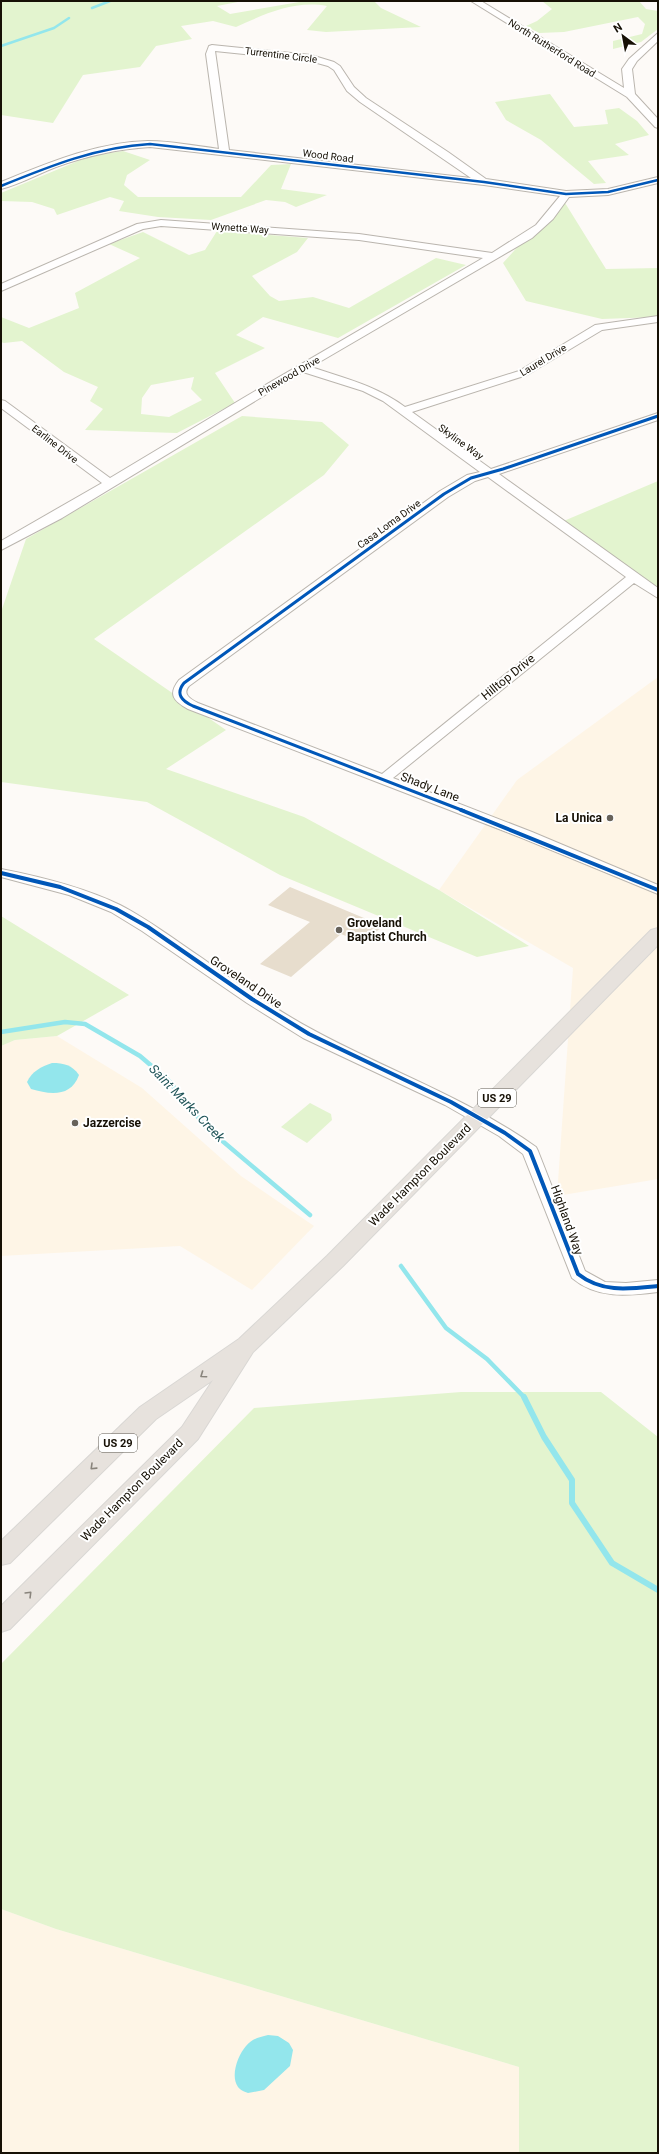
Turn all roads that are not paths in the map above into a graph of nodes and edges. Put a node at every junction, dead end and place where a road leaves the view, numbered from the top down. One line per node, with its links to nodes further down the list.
1 (475, 1): 3 (street, North Rutherford Road)
2 (658, 36): 3 (street)
3 (630, 95): 4 (street, North Rutherford Road)
4 (658, 125)
5 (224, 151): 7 (street, Wood Road); 7 (street, Turrentine Circle); 8 (street, Wood Road)
6 (658, 180): 9 (street, Wood Road)
7 (484, 182): 9 (street, Wood Road)
8 (1, 186)
9 (566, 194): 10 (street, Pinewood Drive)
10 (492, 256): 11 (street, Wynette Way); 13 (street, Pinewood Drive)
11 (1, 288)
12 (658, 319): 15 (street, Laurel Drive)
13 (303, 368): 15 (street, Skyline Way); 18 (street, Pinewood Drive)
14 (1, 402): 18 (street, Earline Drive)
15 (404, 411): 17 (street, Skyline Way)
16 (658, 416): 17 (street, Casa Loma Drive)
17 (490, 472): 20 (street, Skyline Way); 22 (street, Casa Loma Drive)
18 (109, 484): 19 (street, Pinewood Drive)
19 (1, 546)
20 (634, 577): 21 (street, Skyline Way); 23 (street, Hilltop Drive)
21 (658, 594)
22 (193, 706): 23 (street, Shady Lane)
23 (384, 779): 25 (street, Shady Lane)
24 (1, 873): 27 (street, Groveland Drive)
25 (658, 890)
26 (658, 934): 27 (main road, Wade Hampton Boulevard / US 29)
27 (479, 1117): 28 (street, Highland Way); 29 (main road, Wade Hampton Boulevard / US 29)
28 (658, 1286)
29 (247, 1345): 30 (main road, Wade Hampton Boulevard / US 29, one-way to 30); 31 (main road, Wade Hampton Boulevard / US 29, one-way to 29)
30 (1, 1556)
31 (1, 1622)

